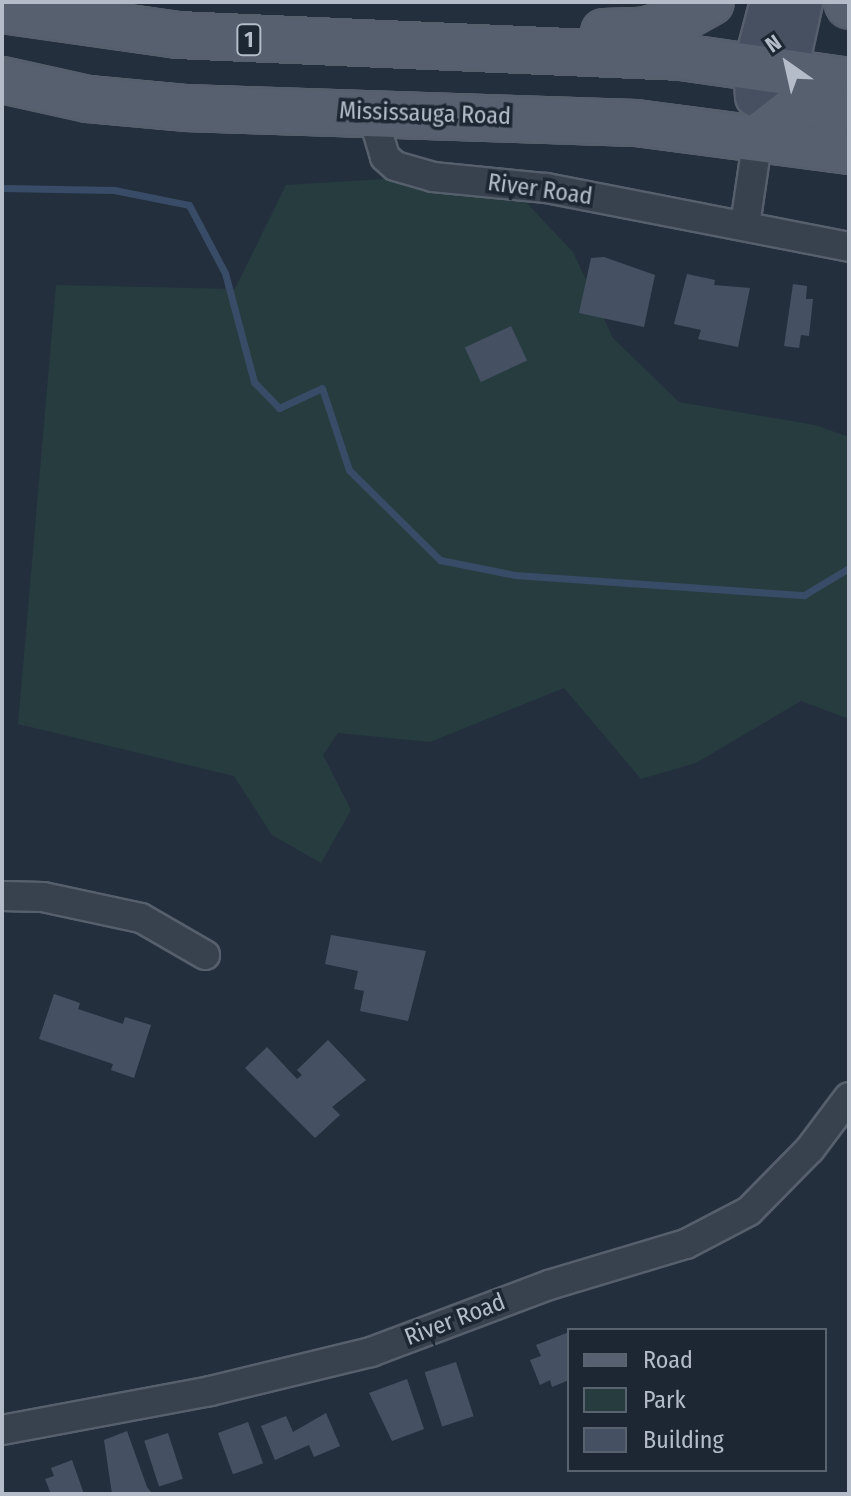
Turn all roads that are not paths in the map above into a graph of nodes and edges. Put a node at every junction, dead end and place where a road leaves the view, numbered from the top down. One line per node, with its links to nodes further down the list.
1 (711, 2): 5 (main road)
2 (770, 2): 6 (main road)
3 (803, 2): 6 (main road)
4 (2, 10): 5 (main road, 1)
5 (498, 48): 6 (main road, 1)
6 (771, 69): 8 (main road, 1); 11 (main road)
7 (2, 80): 10 (main road, Mississauga Road)
8 (849, 81)
9 (849, 111): 11 (main road)
10 (372, 113): 11 (main road, Mississauga Road); 13 (street, River Road)
11 (758, 137): 12 (main road, Mississauga Road); 13 (street)
12 (849, 151)
13 (745, 225): 14 (street, River Road)
14 (849, 247)
15 (2, 896): 16 (street)
16 (205, 955)
17 (849, 1097): 18 (street, River Road)
18 (2, 1430)

